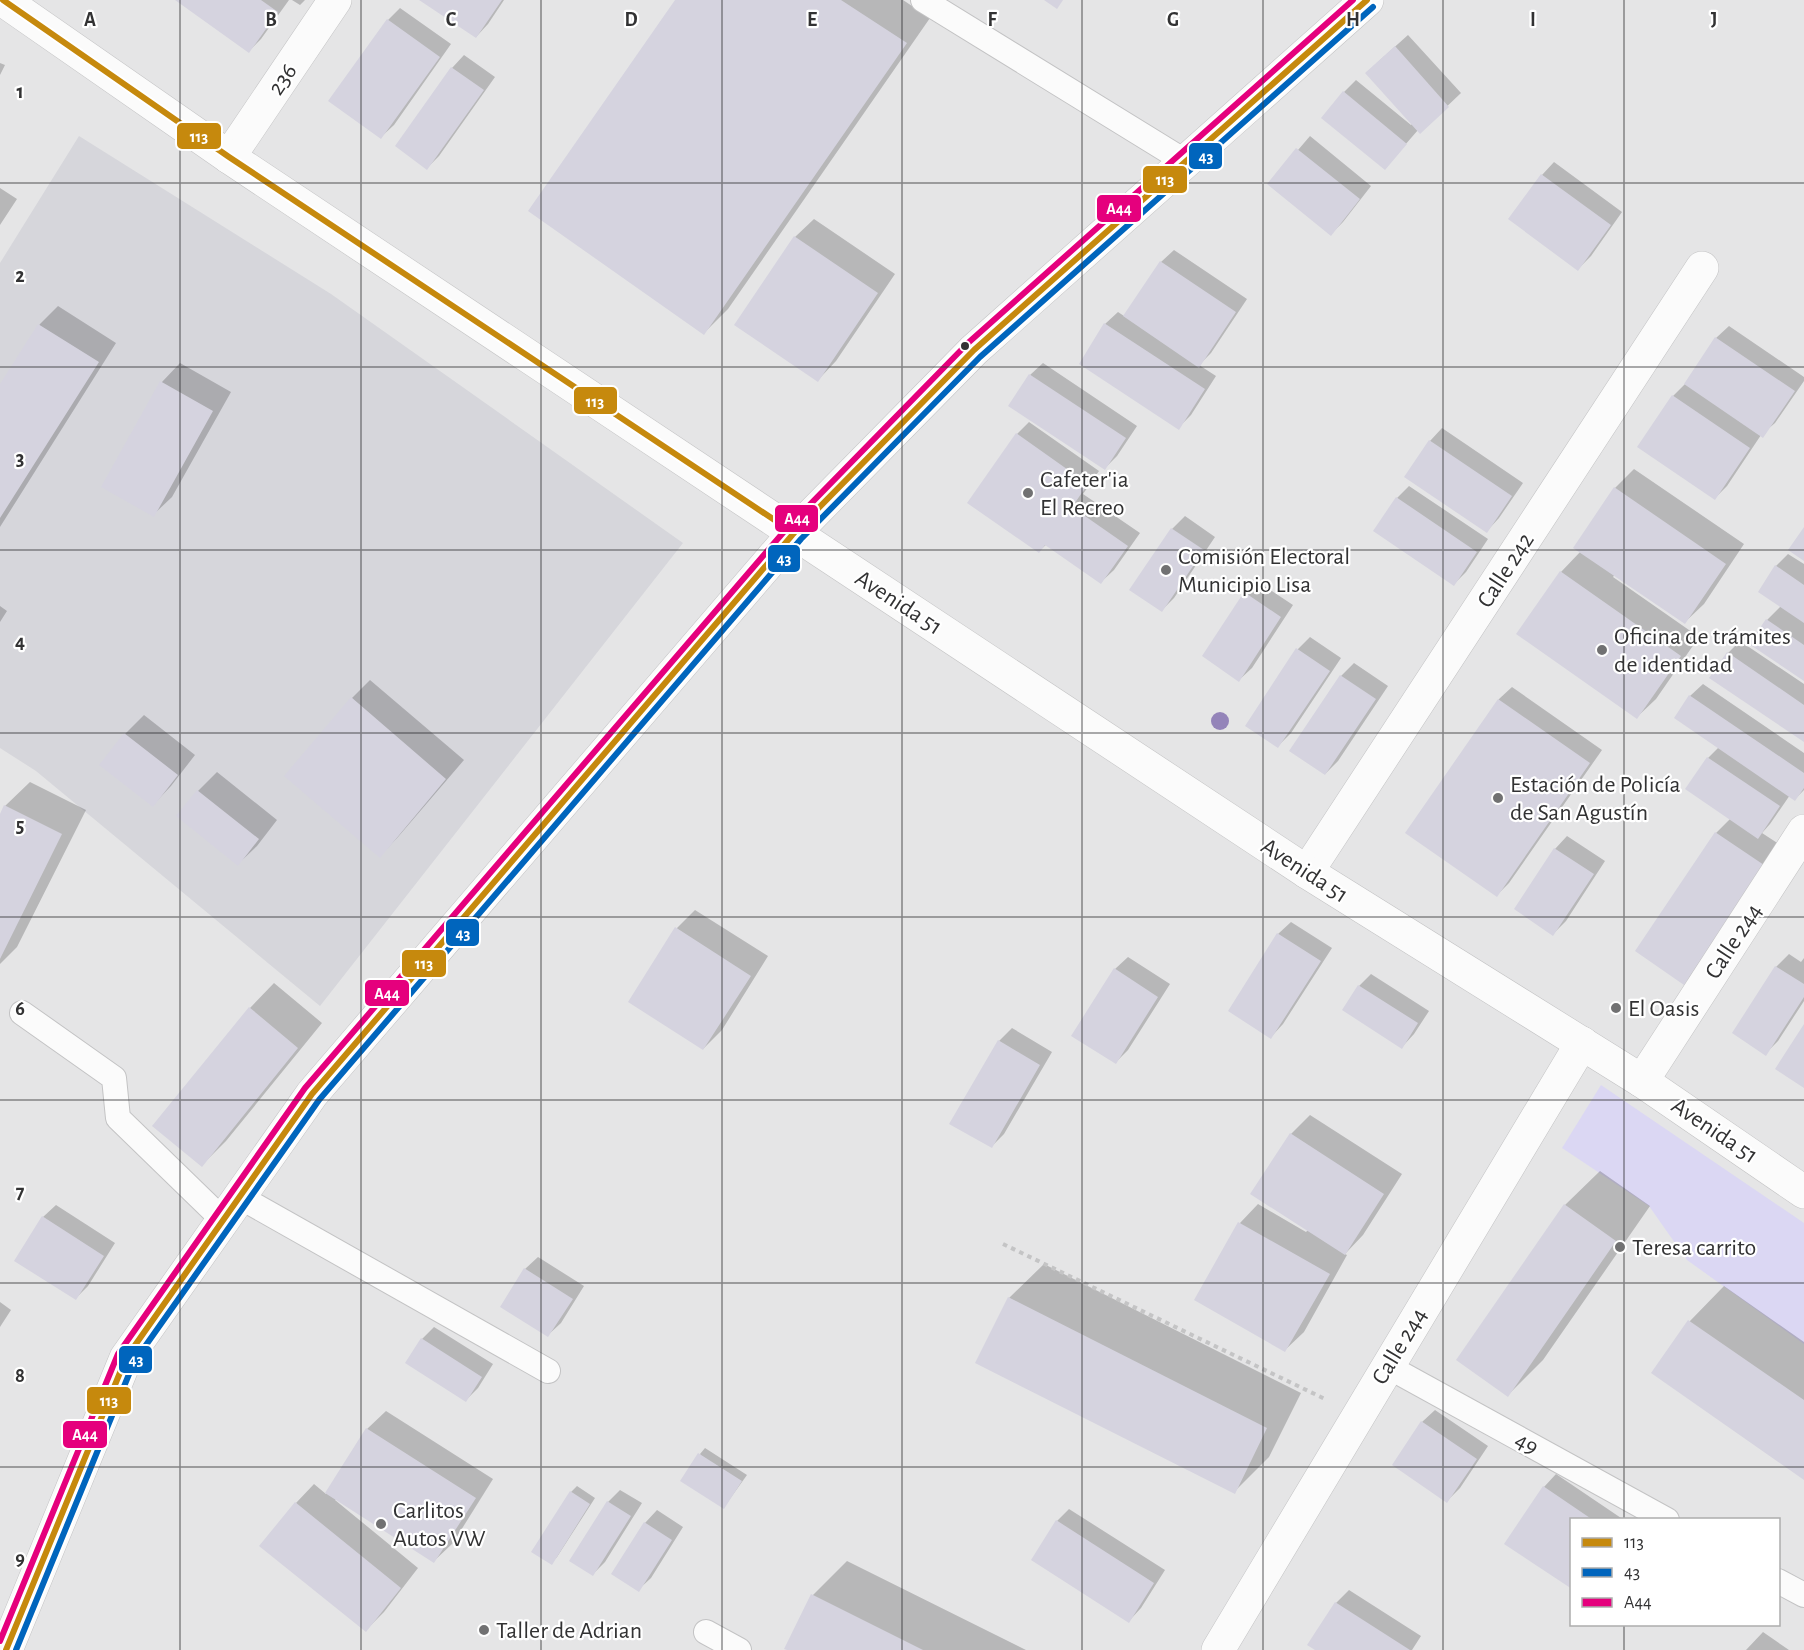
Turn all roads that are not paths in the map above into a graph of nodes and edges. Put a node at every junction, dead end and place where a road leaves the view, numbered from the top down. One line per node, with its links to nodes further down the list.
1 (3, 0): 5 (street, Avenida 51)
2 (335, 0): 5 (street, 236)
3 (923, 0): 6 (lane)
4 (1367, 0): 6 (street)
5 (229, 157): 8 (street, Avenida 51)
6 (1186, 162): 8 (street)
7 (1702, 268): 10 (street, Calle 242)
8 (794, 533): 10 (street, Avenida 51); 15 (street)
9 (1804, 831): 13 (street, Calle 244)
10 (1307, 872): 12 (street, Avenida 51)
11 (22, 1013): 15 (lane)
12 (1582, 1043): 13 (street, Avenida 51); 16 (street, Calle 244)
13 (1642, 1081): 14 (street, Avenida 51)
14 (1804, 1192)
15 (232, 1209): 17 (lane); 22 (street)
16 (1388, 1366): 18 (lane, 49); 24 (street, Calle 244)
17 (548, 1371)
18 (1663, 1518)
19 (1780, 1582): 20 (lane)
20 (1804, 1595)
21 (706, 1632): 23 (lane)
22 (6, 1650)
23 (739, 1650)
24 (1218, 1650)

